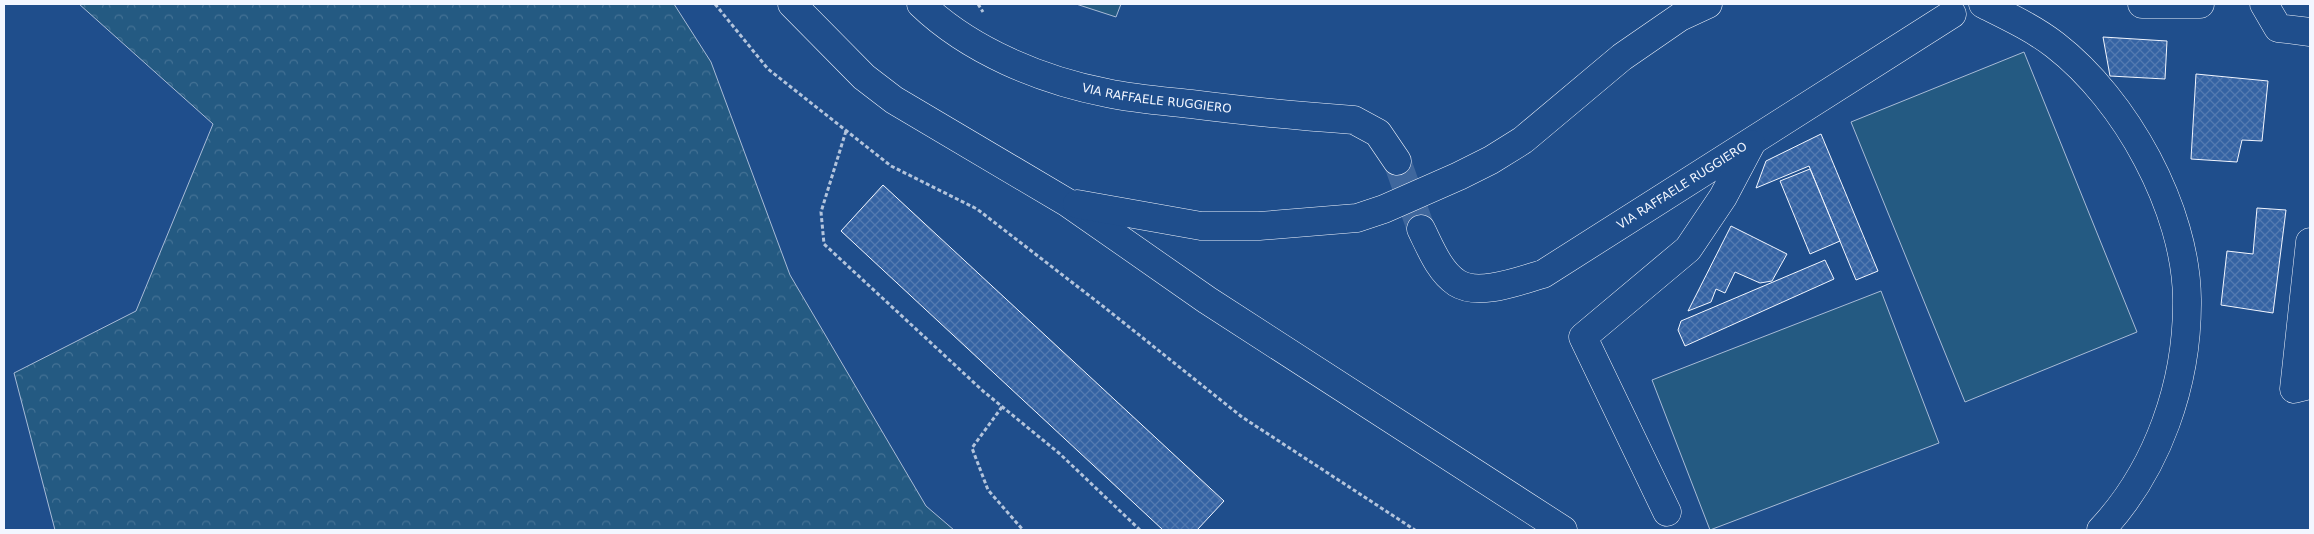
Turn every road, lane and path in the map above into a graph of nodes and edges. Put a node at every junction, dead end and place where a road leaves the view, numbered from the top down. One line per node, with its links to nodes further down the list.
1 (716, 4): 11 (path)
2 (792, 4): 14 (main road)
3 (921, 4): 13 (main road, VIA RAFFAELE RUGGIERO)
4 (1708, 4): 14 (main road)
5 (1983, 4): 20 (main road)
6 (2142, 4): 7 (main road)
7 (2200, 4)
8 (2264, 4): 10 (main road)
9 (1952, 14): 12 (main road, VIA RAFFAELE RUGGIERO)
10 (2310, 32)
11 (846, 131): 18 (path); 23 (path)
12 (1752, 142): 15 (main road, VIA RAFFAELE RUGGIERO); 19 (main road)
13 (1397, 161)
14 (1068, 203): 24 (main road)
15 (1421, 229)
16 (2310, 242): 17 (main road)
17 (2310, 385)
18 (1002, 407): 21 (path); 22 (path)
19 (1667, 512)
20 (2106, 524)
21 (1023, 530)
22 (1140, 530)
23 (1415, 530)
24 (1563, 530)

